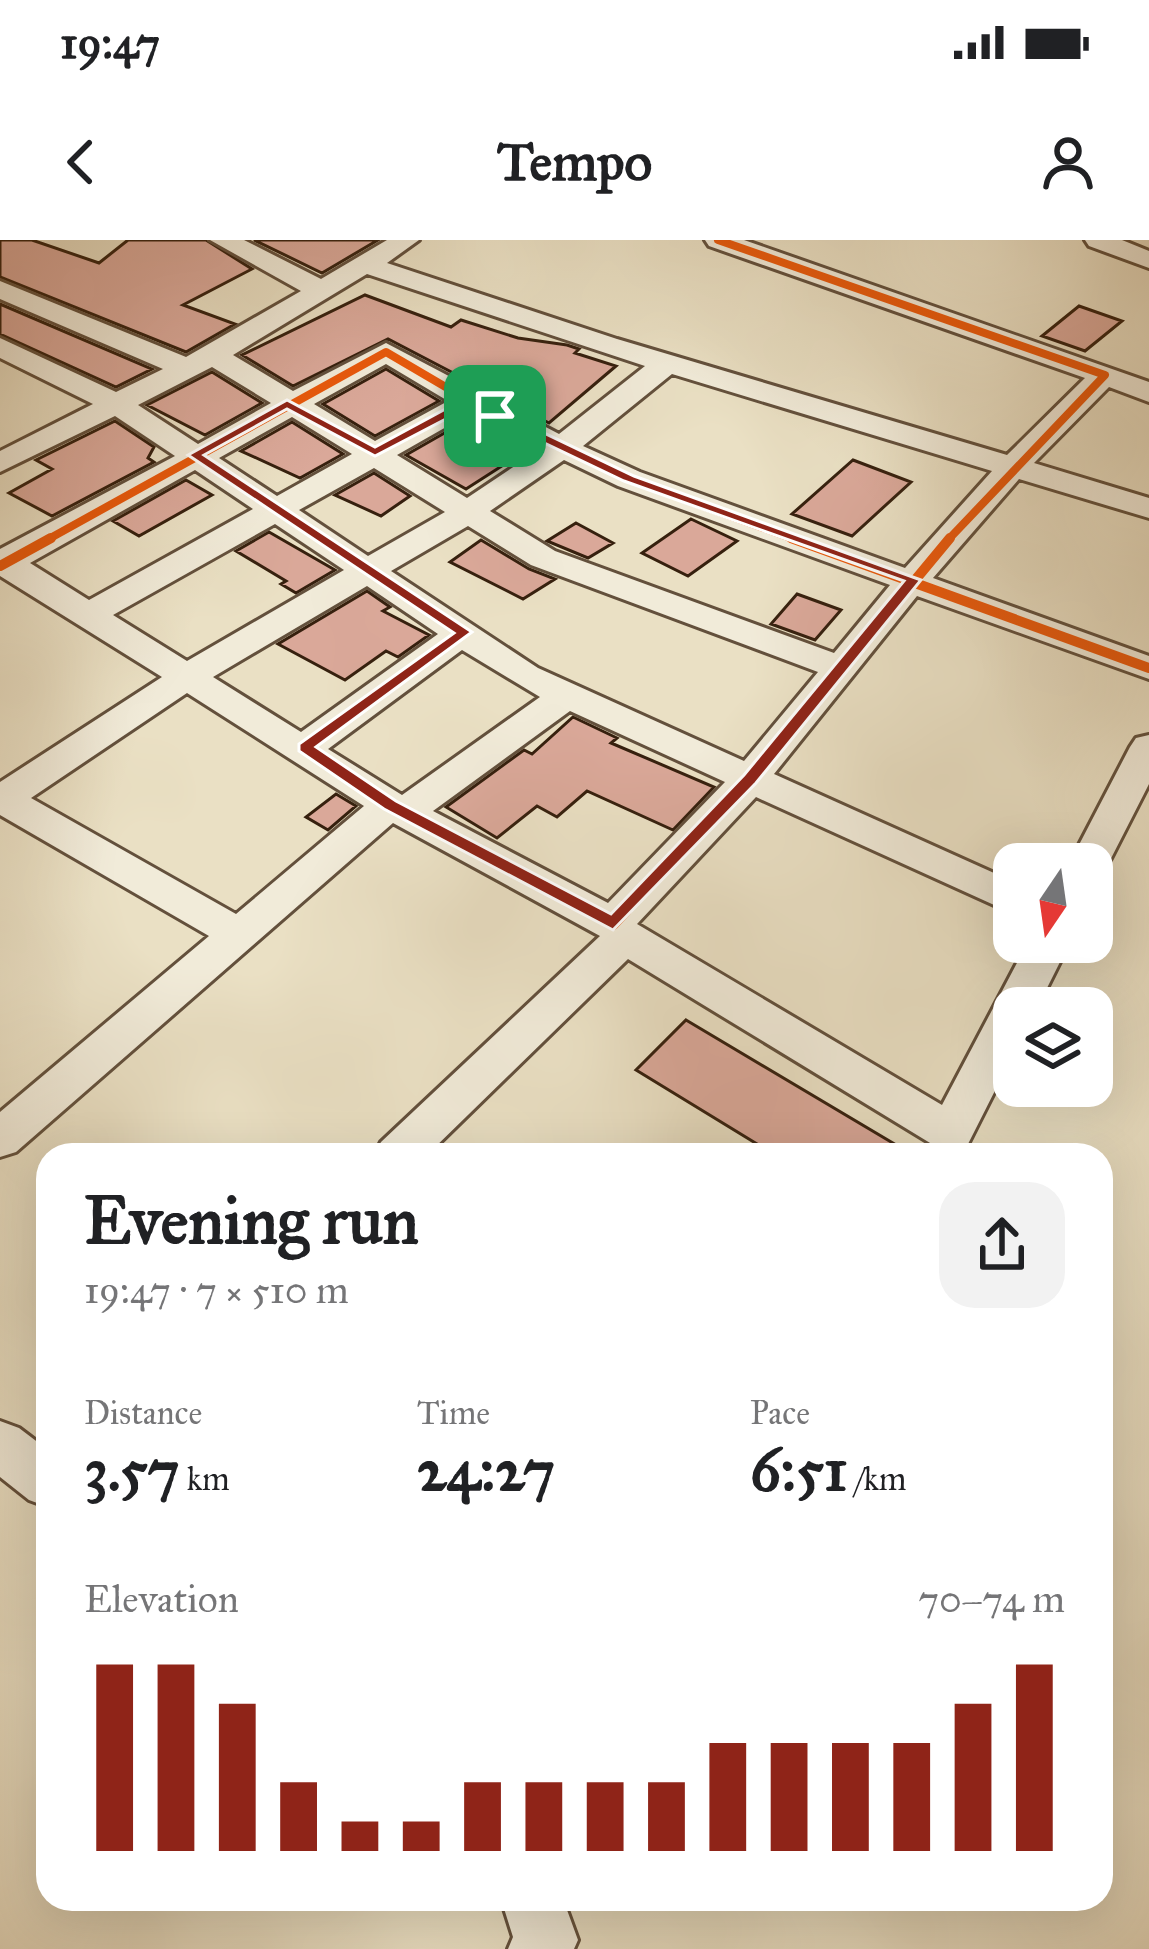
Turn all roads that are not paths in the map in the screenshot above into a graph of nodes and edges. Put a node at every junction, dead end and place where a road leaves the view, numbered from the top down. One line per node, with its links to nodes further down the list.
1 (223, 240): 7 (street)
2 (297, 240): 7 (street)
3 (406, 240): 8 (street)
4 (718, 240): 16 (street)
5 (1098, 240): 6 (street)
6 (1149, 260)
7 (266, 262): 9 (street)
8 (369, 266): 9 (street); 14 (street)
9 (325, 292): 13 (street)
10 (4, 294): 11 (street)
11 (58, 314): 12 (street); 13 (street)
12 (0, 346): 15 (street)
13 (200, 362): 20 (street); 21 (street)
14 (667, 363): 22 (street); 26 (street)
15 (40, 367): 17 (street); 20 (street)
16 (1105, 375): 18 (street); 26 (street)
17 (0, 386)
18 (1149, 394)
19 (469, 402): 21 (street); 22 (street); 23 (street)
20 (118, 404): 24 (street); 25 (street)
21 (287, 404): 23 (street); 24 (street)
22 (560, 448): 29 (street); 32 (street)
23 (375, 452): 28 (street); 29 (street)
24 (195, 455): 28 (street); 30 (street)
25 (0, 463)
26 (1014, 466): 27 (street); 32 (street)
27 (1149, 508)
28 (278, 510): 31 (street); 33 (street)
29 (468, 512): 31 (street); 35 (street)
30 (2, 563): 33 (street)
31 (369, 572): 34 (street); 37 (street)
32 (913, 580): 35 (street); 36 (street)
33 (88, 615): 37 (street)
34 (464, 632): 38 (street); 39 (street)
35 (841, 668): 41 (street)
36 (1149, 668)
37 (185, 678): 39 (street); 42 (street)
38 (567, 695): 41 (street); 43 (street)
39 (304, 747): 43 (street)
40 (1149, 748): 44 (street)
41 (750, 779): 45 (street); 46 (street)
42 (1, 798): 47 (street)
43 (398, 808): 46 (street); 47 (street)
44 (1100, 843)
45 (993, 889)
46 (619, 930): 48 (street); 50 (street)
47 (237, 933): 49 (street)
48 (993, 1050)
49 (0, 1139)
50 (409, 1143)
51 (0, 1445): 52 (street)
52 (36, 1473)
53 (536, 1911): 54 (street)
54 (540, 1949)

